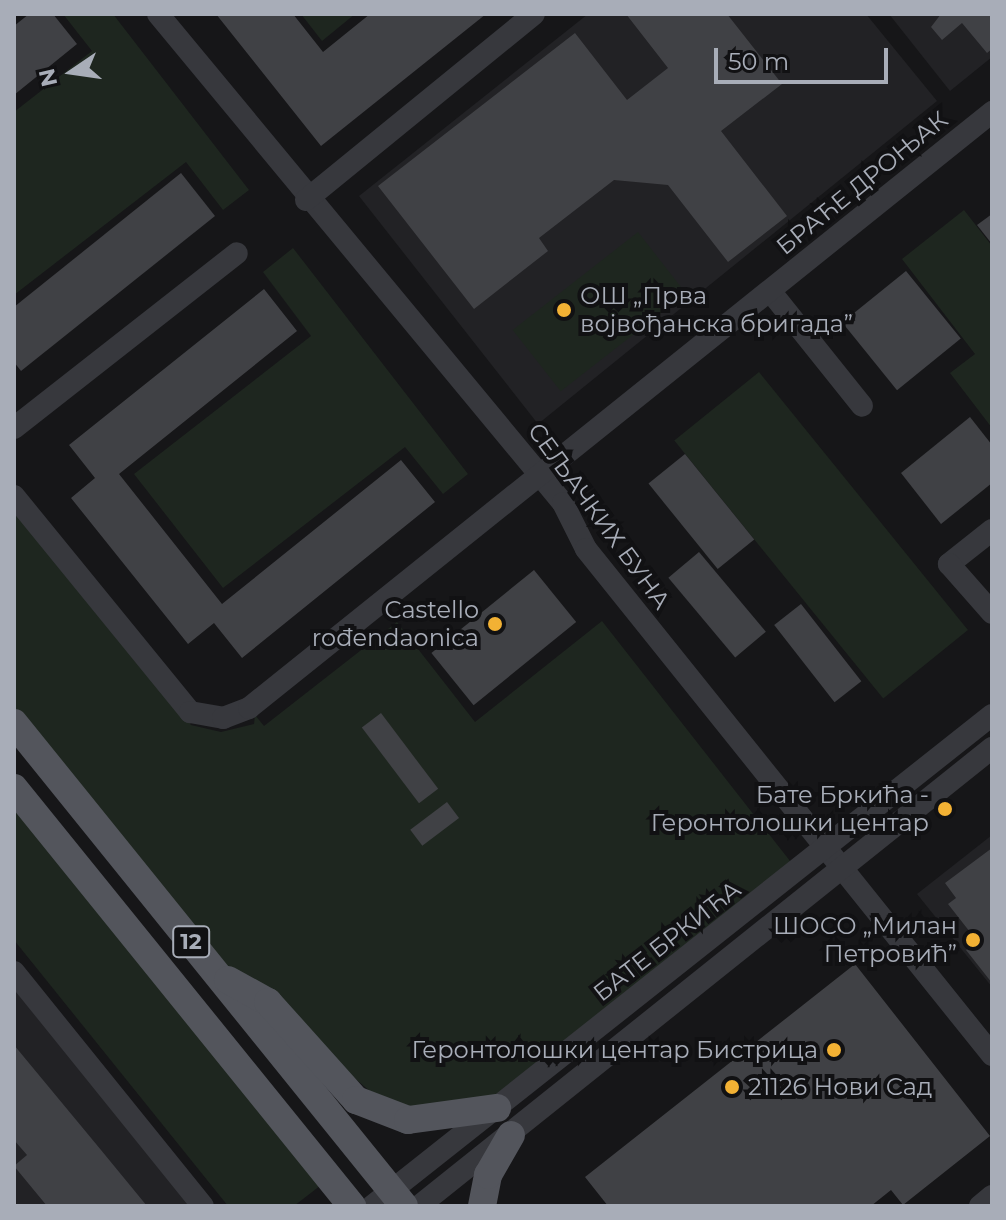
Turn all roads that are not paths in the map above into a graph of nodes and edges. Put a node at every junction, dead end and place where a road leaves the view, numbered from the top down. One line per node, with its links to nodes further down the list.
1 (158, 14): 4 (street, СЕЉАЧКИХ БУНА)
2 (534, 14): 4 (street)
3 (992, 112): 6 (street, БРАЋЕ ДРОЊАК)
4 (306, 200): 9 (street, СЕЉАЧКИХ БУНА)
5 (237, 253): 8 (street)
6 (770, 291): 7 (street); 9 (street, БРАЋЕ ДРОЊАК)
7 (862, 406)
8 (14, 428)
9 (541, 476): 10 (street, БРАЋЕ ДРОЊАК); 17 (street, СЕЉАЧКИХ БУНА)
10 (14, 496)
11 (992, 530): 12 (street)
12 (992, 613)
13 (992, 715): 17 (street, БАТЕ БРКИЋА)
14 (14, 723): 19 (main road, 12)
15 (992, 748): 18 (street)
16 (14, 788): 27 (main road, 12)
17 (826, 848): 18 (street, СЕЉАЧКИХ БУНА); 22 (street, БАТЕ БРКИЋА)
18 (842, 868): 21 (street, СЕЉАЧКИХ БУНА); 23 (street)
19 (216, 973): 22 (main road); 25 (main road, 12)
20 (16, 979): 26 (street)
21 (992, 1055)
22 (497, 1108): 25 (street, БАТЕ БРКИЋА)
23 (511, 1135): 28 (street); 29 (main road)
24 (992, 1196): 30 (street)
25 (390, 1201)
26 (203, 1206)
27 (352, 1206)
28 (419, 1206)
29 (482, 1206)
30 (980, 1206)

